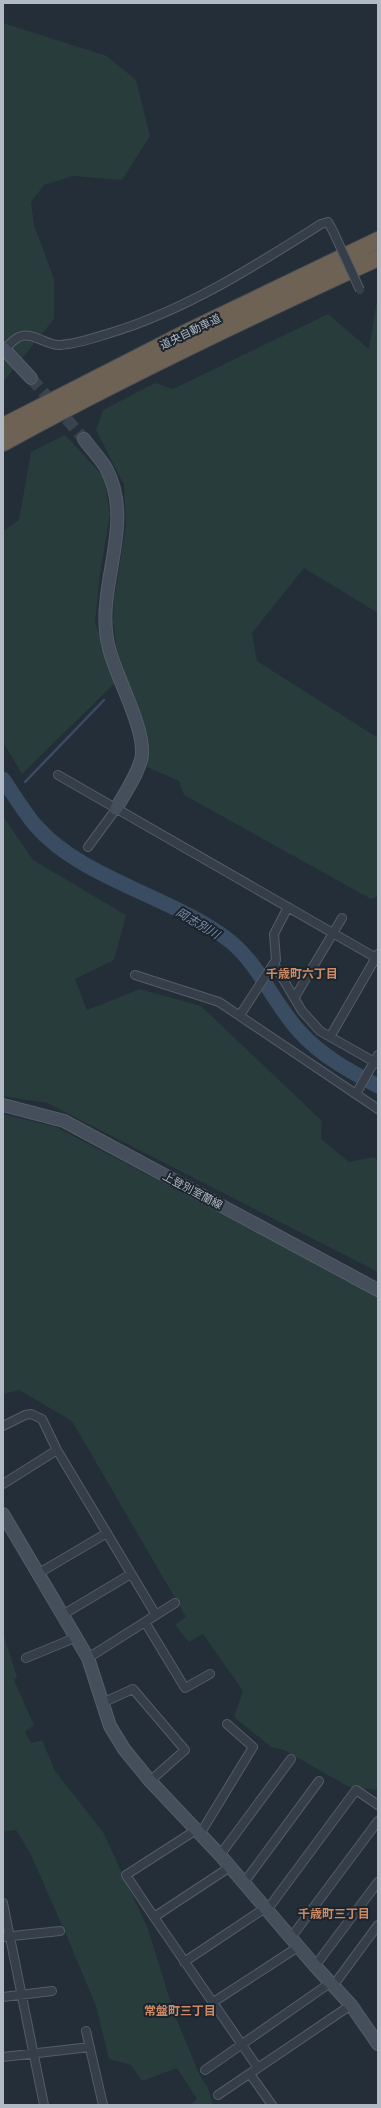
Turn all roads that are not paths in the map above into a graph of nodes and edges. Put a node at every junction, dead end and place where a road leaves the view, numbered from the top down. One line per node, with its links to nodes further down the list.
1 (378, 240): 6 (highway, 道央自動車道)
2 (378, 258): 8 (highway, 道央自動車道)
3 (360, 290): 4 (street, bridge)
4 (4, 348): 5 (street)
5 (31, 378)
6 (3, 426)
7 (84, 440): 10 (street)
8 (3, 443)
9 (58, 775): 10 (street)
10 (116, 808): 11 (street); 12 (street)
11 (88, 847)
12 (288, 907): 14 (street); 16 (street)
13 (342, 918): 14 (street)
14 (333, 933): 15 (street); 18 (street)
15 (377, 957): 20 (street)
16 (273, 966): 18 (street); 19 (street)
17 (135, 975): 19 (street)
18 (295, 997): 20 (street)
19 (240, 1015): 22 (street)
20 (330, 1037): 21 (street)
21 (377, 1060): 22 (street)
22 (358, 1091): 24 (street)
23 (3, 1105): 25 (street, 上登別室蘭線)
24 (378, 1110)
25 (378, 1290)
26 (3, 1426): 27 (street)
27 (57, 1450): 28 (street); 30 (street)
28 (3, 1484)
29 (3, 1514): 31 (street)
30 (107, 1533): 31 (street); 32 (street)
31 (39, 1574): 34 (street)
32 (131, 1574): 34 (street); 35 (street)
33 (175, 1603): 35 (street)
34 (64, 1614): 37 (street)
35 (156, 1615): 36 (street)
36 (145, 1622): 39 (street); 40 (street)
37 (77, 1637): 38 (street); 39 (street)
38 (26, 1658)
39 (88, 1658): 41 (street)
40 (210, 1674)
41 (102, 1703): 44 (street); 44 (street)
42 (227, 1724): 48 (street)
43 (291, 1759): 49 (street)
44 (150, 1781): 48 (street)
45 (320, 1781): 52 (street)
46 (378, 1805): 54 (street)
47 (378, 1822): 59 (street)
48 (198, 1832): 49 (street); 55 (street)
49 (220, 1855): 50 (street)
50 (230, 1868): 52 (street); 55 (street)
51 (378, 1882): 61 (street)
52 (243, 1884): 54 (street)
53 (3, 1903): 58 (street)
54 (266, 1909): 59 (street); 60 (street)
55 (154, 1917): 60 (street)
56 (378, 1925): 62 (street)
57 (60, 1931): 58 (street)
58 (6, 1937): 64 (street)
59 (294, 1943): 61 (street); 66 (street)
60 (184, 1962): 66 (street)
61 (315, 1966): 62 (street)
62 (332, 1985): 67 (street); 70 (street)
63 (52, 1991): 64 (street)
64 (21, 1994): 65 (street); 72 (street)
65 (3, 1997)
66 (212, 2003): 70 (street)
67 (351, 2004): 69 (street); 74 (street)
68 (86, 2031): 71 (street)
69 (378, 2044)
70 (242, 2045): 74 (street); 75 (street)
71 (90, 2047): 72 (street); 79 (street)
72 (33, 2053): 73 (street); 78 (street)
73 (3, 2057)
74 (258, 2068): 76 (street)
75 (205, 2070)
76 (250, 2074): 77 (street); 80 (street)
77 (218, 2095)
78 (44, 2105)
79 (103, 2105)
80 (272, 2105)

